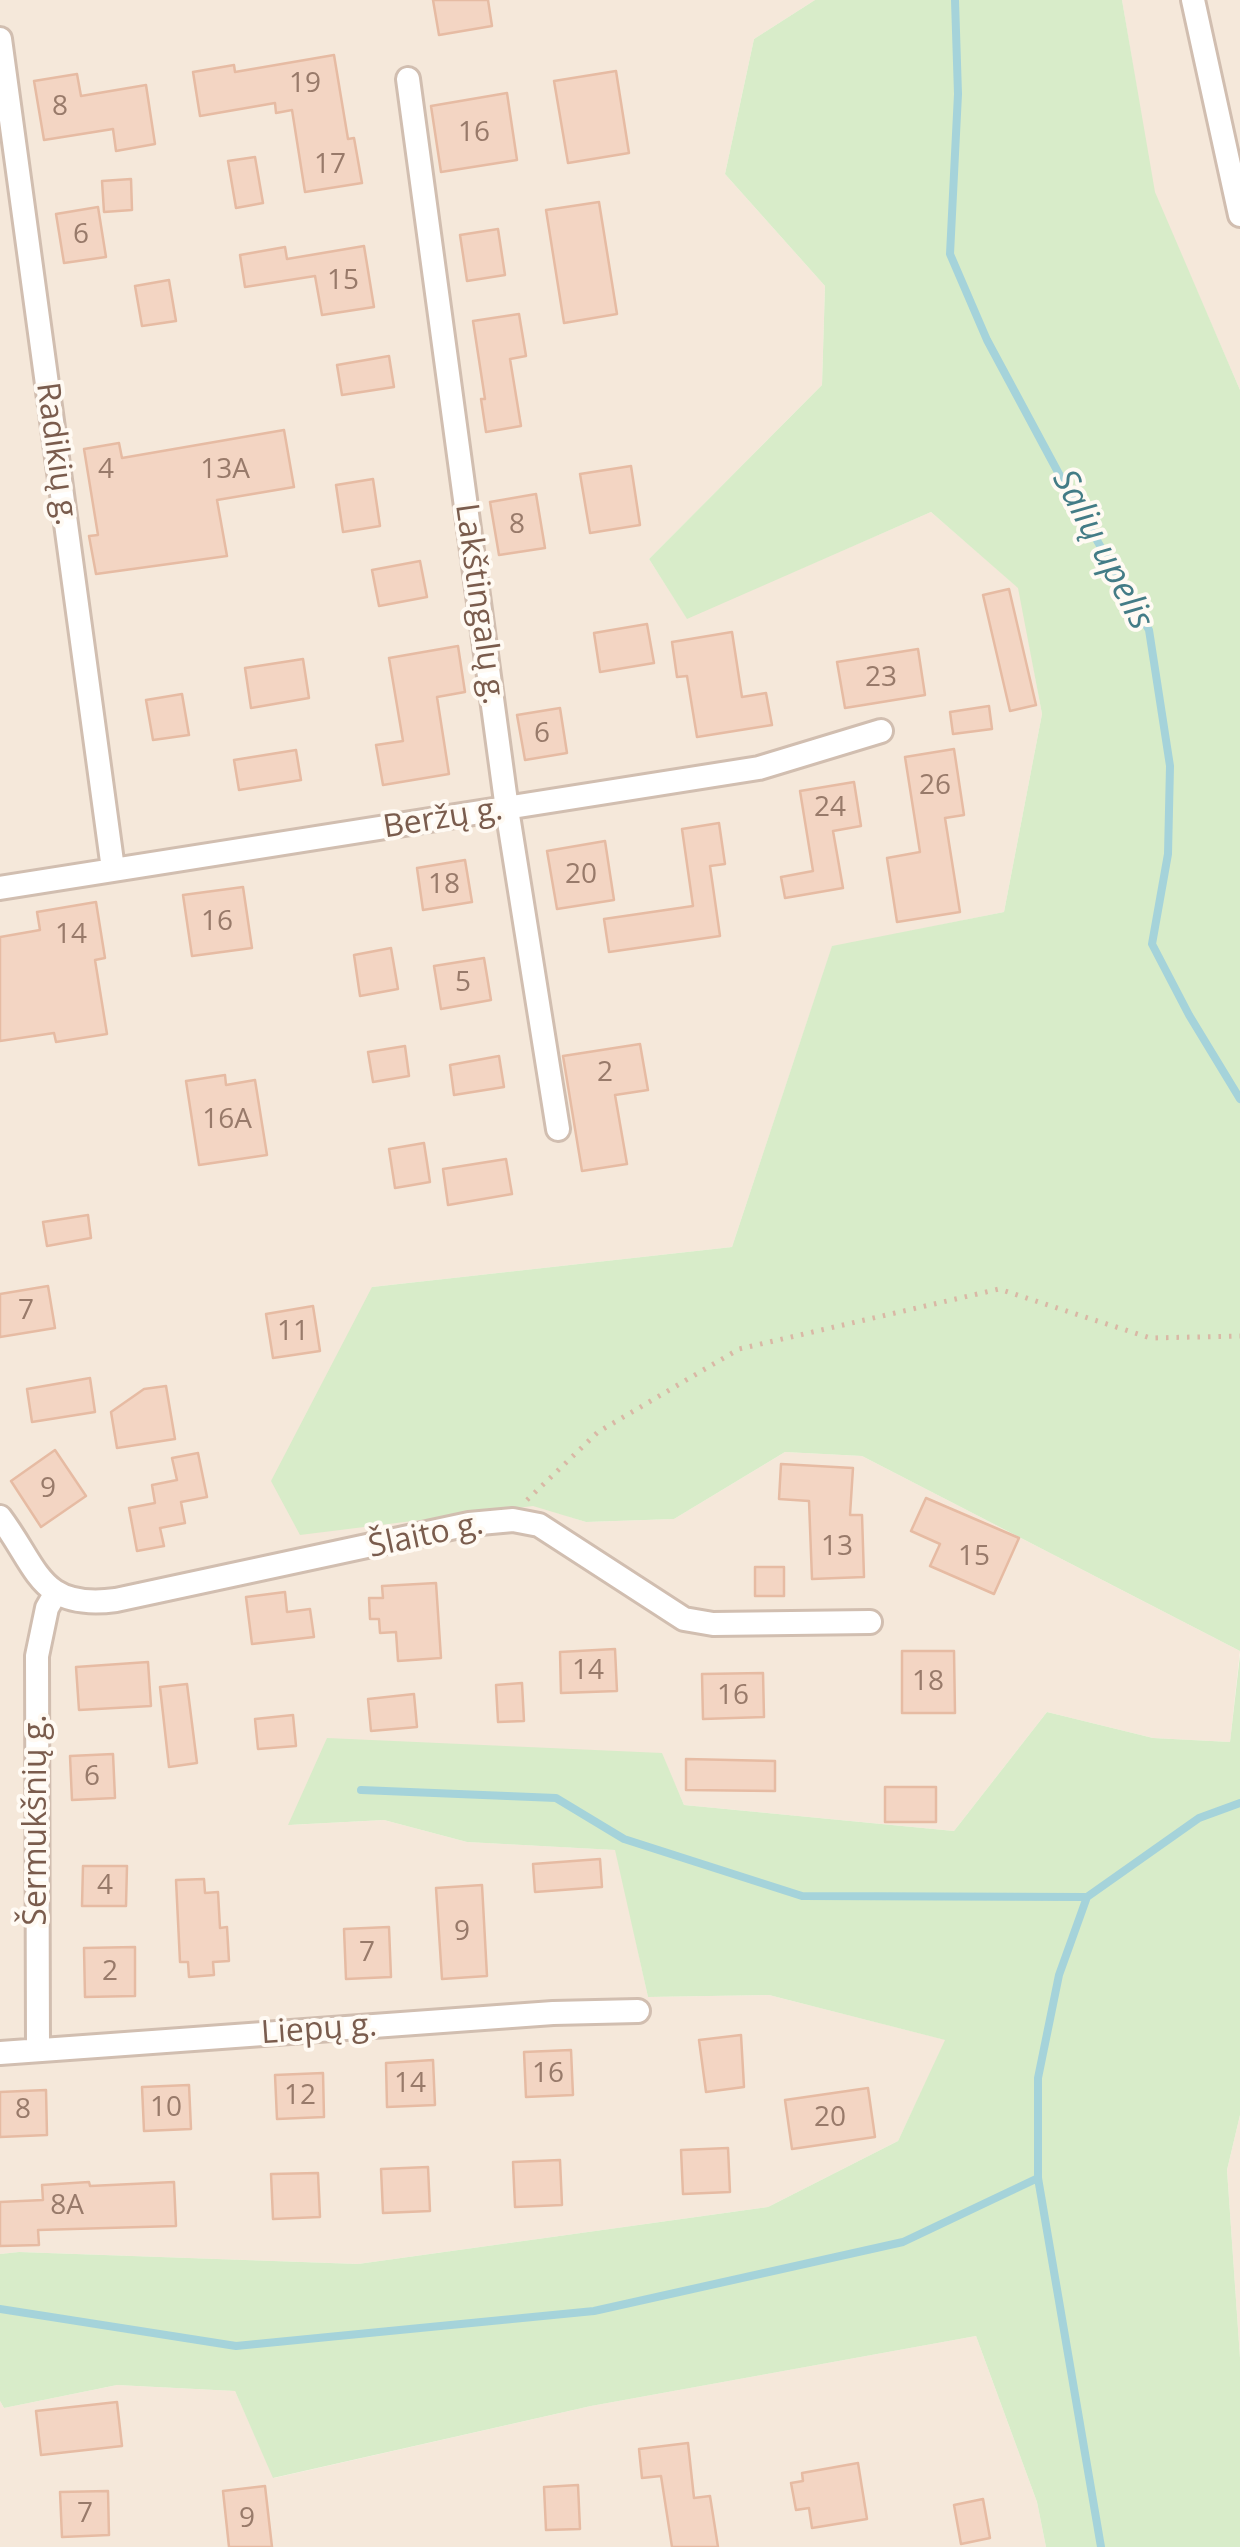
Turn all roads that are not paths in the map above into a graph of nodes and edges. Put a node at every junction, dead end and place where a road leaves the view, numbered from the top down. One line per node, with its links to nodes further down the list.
1 (1192, 0): 5 (street)
2 (0, 38): 4 (street, Radikių g.)
3 (408, 79): 7 (street, Lakštingalų g.)
4 (7, 152): 8 (street, Radikių g.)
5 (1240, 215)
6 (881, 731): 7 (street, Beržų g.)
7 (507, 809): 8 (street, Beržų g.); 10 (street, Lakštingalų g.)
8 (113, 868): 9 (street, Beržų g.)
9 (0, 888)
10 (558, 1129)
11 (0, 1517): 12 (street)
12 (56, 1594): 13 (street, Šlaito g.); 15 (street, Šermukšnių g.)
13 (870, 1622)
14 (638, 2011): 15 (street, Liepų g.)
15 (38, 2050): 16 (street, Liepų g.)
16 (0, 2053)

